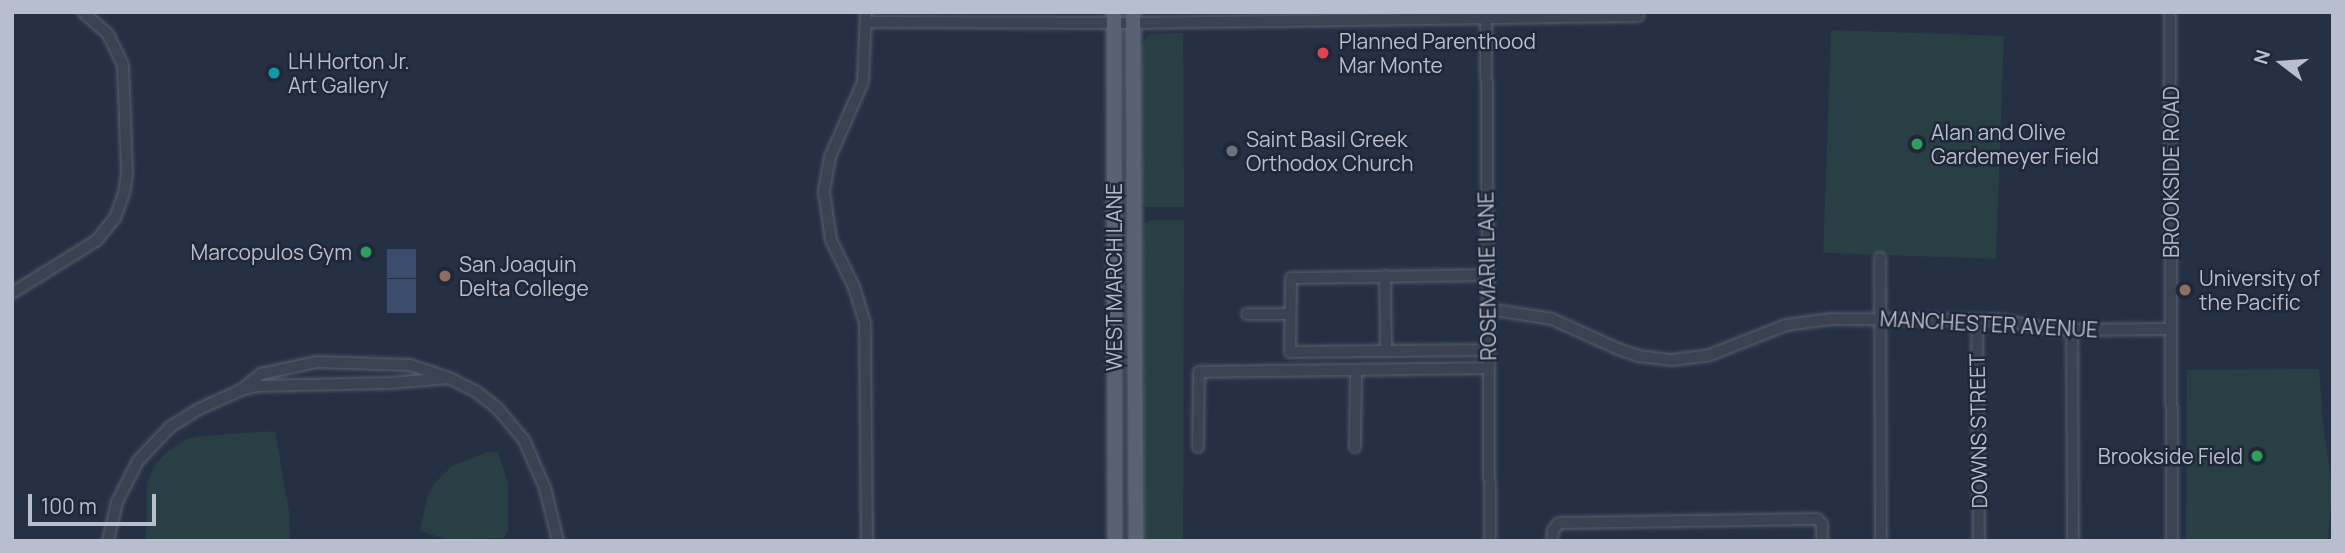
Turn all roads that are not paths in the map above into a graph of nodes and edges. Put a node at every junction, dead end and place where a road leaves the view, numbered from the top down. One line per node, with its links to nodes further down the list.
1 (83, 12): 11 (street)
2 (2170, 12): 17 (street, BROOKSIDE ROAD)
3 (1638, 14): 4 (street)
4 (1486, 15): 7 (street); 9 (street, ROSEMARIE LANE)
5 (866, 17): 6 (street); 29 (street)
6 (1114, 18): 7 (street); 30 (main road, WEST MARCH LANE)
7 (1133, 18): 31 (main road, WEST MARCH LANE)
8 (1880, 258): 15 (street)
9 (1487, 275): 10 (street); 12 (street, ROSEMARIE LANE)
10 (1385, 276): 14 (street); 20 (street)
11 (12, 293)
12 (1488, 309): 15 (street, MANCHESTER AVENUE); 19 (street, ROSEMARIE LANE)
13 (1247, 314): 14 (street)
14 (1290, 314): 20 (street)
15 (1881, 318): 16 (street, MANCHESTER AVENUE); 35 (street)
16 (1977, 320): 18 (street, MANCHESTER AVENUE); 36 (street, DOWNS STREET)
17 (2170, 329): 18 (street, MANCHESTER AVENUE); 38 (street, BROOKSIDE ROAD)
18 (2072, 330): 37 (street)
19 (1488, 350): 20 (street); 21 (street, ROSEMARIE LANE)
20 (1387, 351)
21 (1489, 368): 22 (street); 32 (street, ROSEMARIE LANE)
22 (1356, 371): 25 (street); 26 (street)
23 (449, 378): 24 (street); 24 (street); 28 (street)
24 (241, 390): 27 (street)
25 (1198, 447)
26 (1355, 447)
27 (108, 541)
28 (558, 541)
29 (867, 541)
30 (1115, 541)
31 (1136, 541)
32 (1490, 541)
33 (1552, 541): 34 (street)
34 (1822, 541)
35 (1881, 541)
36 (1979, 541)
37 (2073, 541)
38 (2172, 541)

